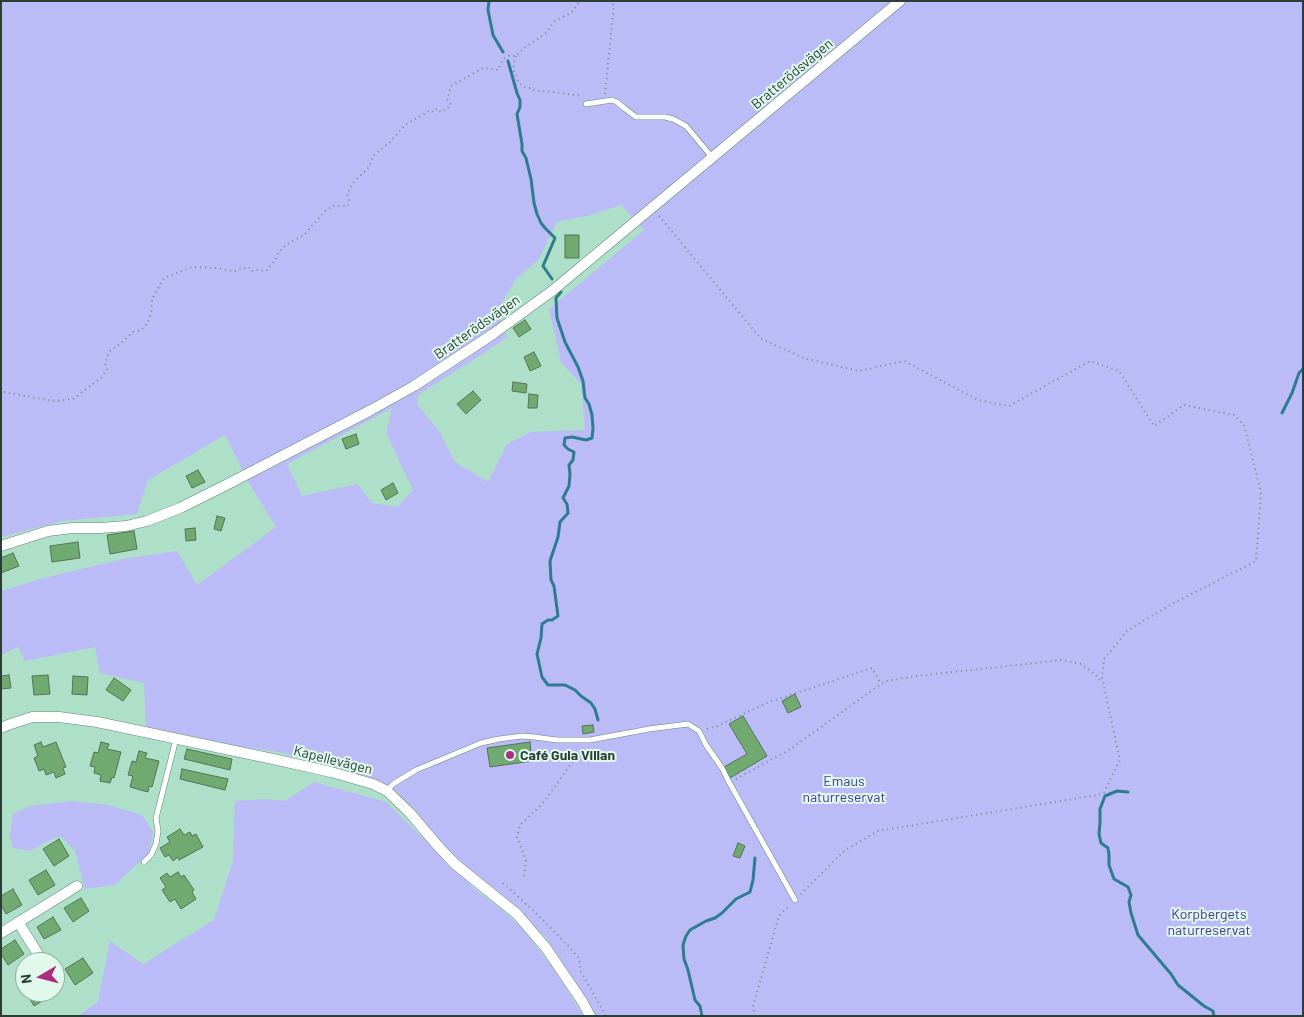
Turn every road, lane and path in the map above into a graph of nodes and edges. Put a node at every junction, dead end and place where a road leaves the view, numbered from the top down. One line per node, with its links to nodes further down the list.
1 (580, 1): 4 (path)
2 (610, 1): 5 (path)
3 (900, 1): 7 (street, Bratterödsvägen)
4 (516, 56): 6 (path); 9 (path)
5 (605, 101): 6 (lane); 7 (lane)
6 (586, 104)
7 (712, 157): 8 (street, Bratterödsvägen)
8 (651, 208): 10 (street, Bratterödsvägen); 12 (path)
9 (1, 388)
10 (1, 546)
11 (881, 684): 12 (path); 14 (path); 17 (path)
12 (1104, 685): 23 (path)
13 (1, 728): 15 (street, Kapellevägen)
14 (700, 731): 16 (lane); 17 (lane)
15 (176, 739): 18 (street, Kapellevägen); 19 (lane)
16 (590, 740): 18 (lane); 20 (path)
17 (729, 782): 23 (lane)
18 (387, 791): 27 (street, Kapellevägen)
19 (144, 862)
20 (524, 876)
21 (503, 883): 28 (path)
22 (77, 886): 24 (street)
23 (795, 900): 29 (path)
24 (18, 922): 25 (street); 26 (street)
25 (1, 933)
26 (37, 952)
27 (590, 1016)
28 (606, 1016)
29 (755, 1016)

